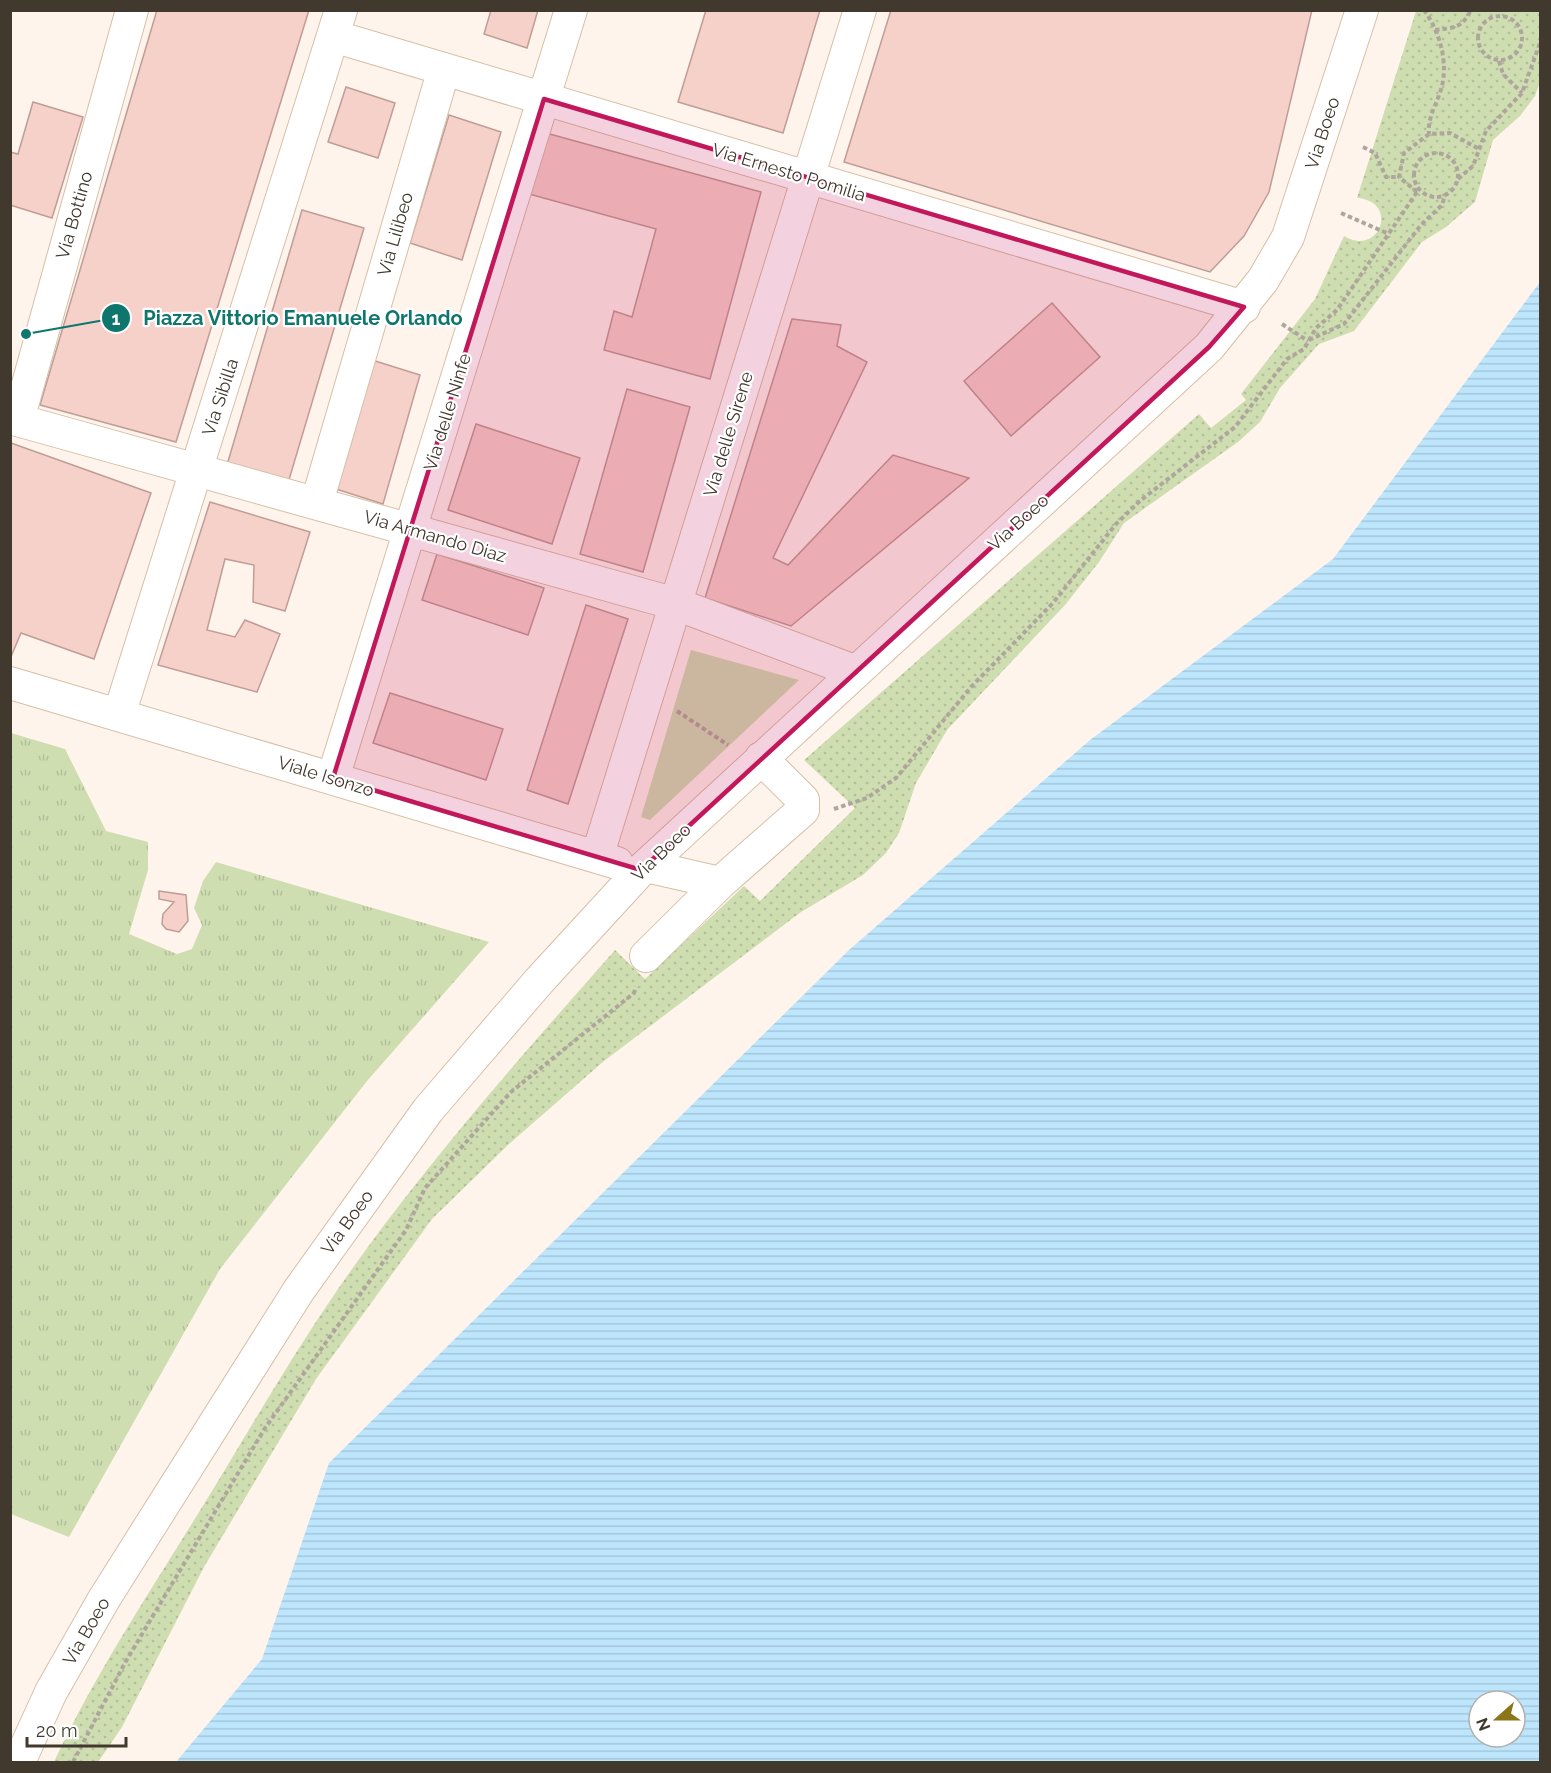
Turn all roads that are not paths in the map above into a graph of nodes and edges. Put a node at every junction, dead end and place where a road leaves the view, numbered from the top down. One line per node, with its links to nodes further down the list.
1 (132, 10): 10 (street, Via Bottino)
2 (571, 10): 7 (street, Via delle Ninfe)
3 (860, 10): 8 (street, Via delle Sirene)
4 (1362, 10): 9 (street, Via Boeo)
5 (337, 23): 6 (street, Via Ernesto Pomilia); 11 (street, Via Sibilla)
6 (444, 69): 7 (street, Via Ernesto Pomilia); 12 (street, Via Lilibeo)
7 (544, 99): 8 (street, Via Ernesto Pomilia); 13 (street, Via delle Ninfe)
8 (808, 177): 9 (street, Via Ernesto Pomilia); 14 (street, Via delle Sirene)
9 (1244, 308): 15 (street, Via Boeo)
10 (14, 419): 11 (street, Via Armando Diaz)
11 (197, 468): 12 (street, Via Armando Diaz); 17 (street, Via Sibilla)
12 (317, 502): 13 (street, Via Armando Diaz)
13 (411, 529): 14 (street, Via Armando Diaz); 19 (street, Via delle Ninfe)
14 (676, 604): 15 (street, Via Armando Diaz); 20 (street, Via delle Sirene)
15 (855, 671): 18 (street, Via Boeo)
16 (10, 682): 17 (street, Viale Isonzo)
17 (119, 714): 19 (street, Viale Isonzo)
18 (747, 754): 21 (street, Via Boeo); 22 (street)
19 (333, 778): 20 (street, Viale Isonzo)
20 (597, 857): 21 (street, Viale Isonzo)
21 (643, 868): 22 (street, Viale Isonzo); 24 (street, Via Boeo)
22 (720, 883): 23 (street)
23 (646, 956)
24 (19, 1762)

